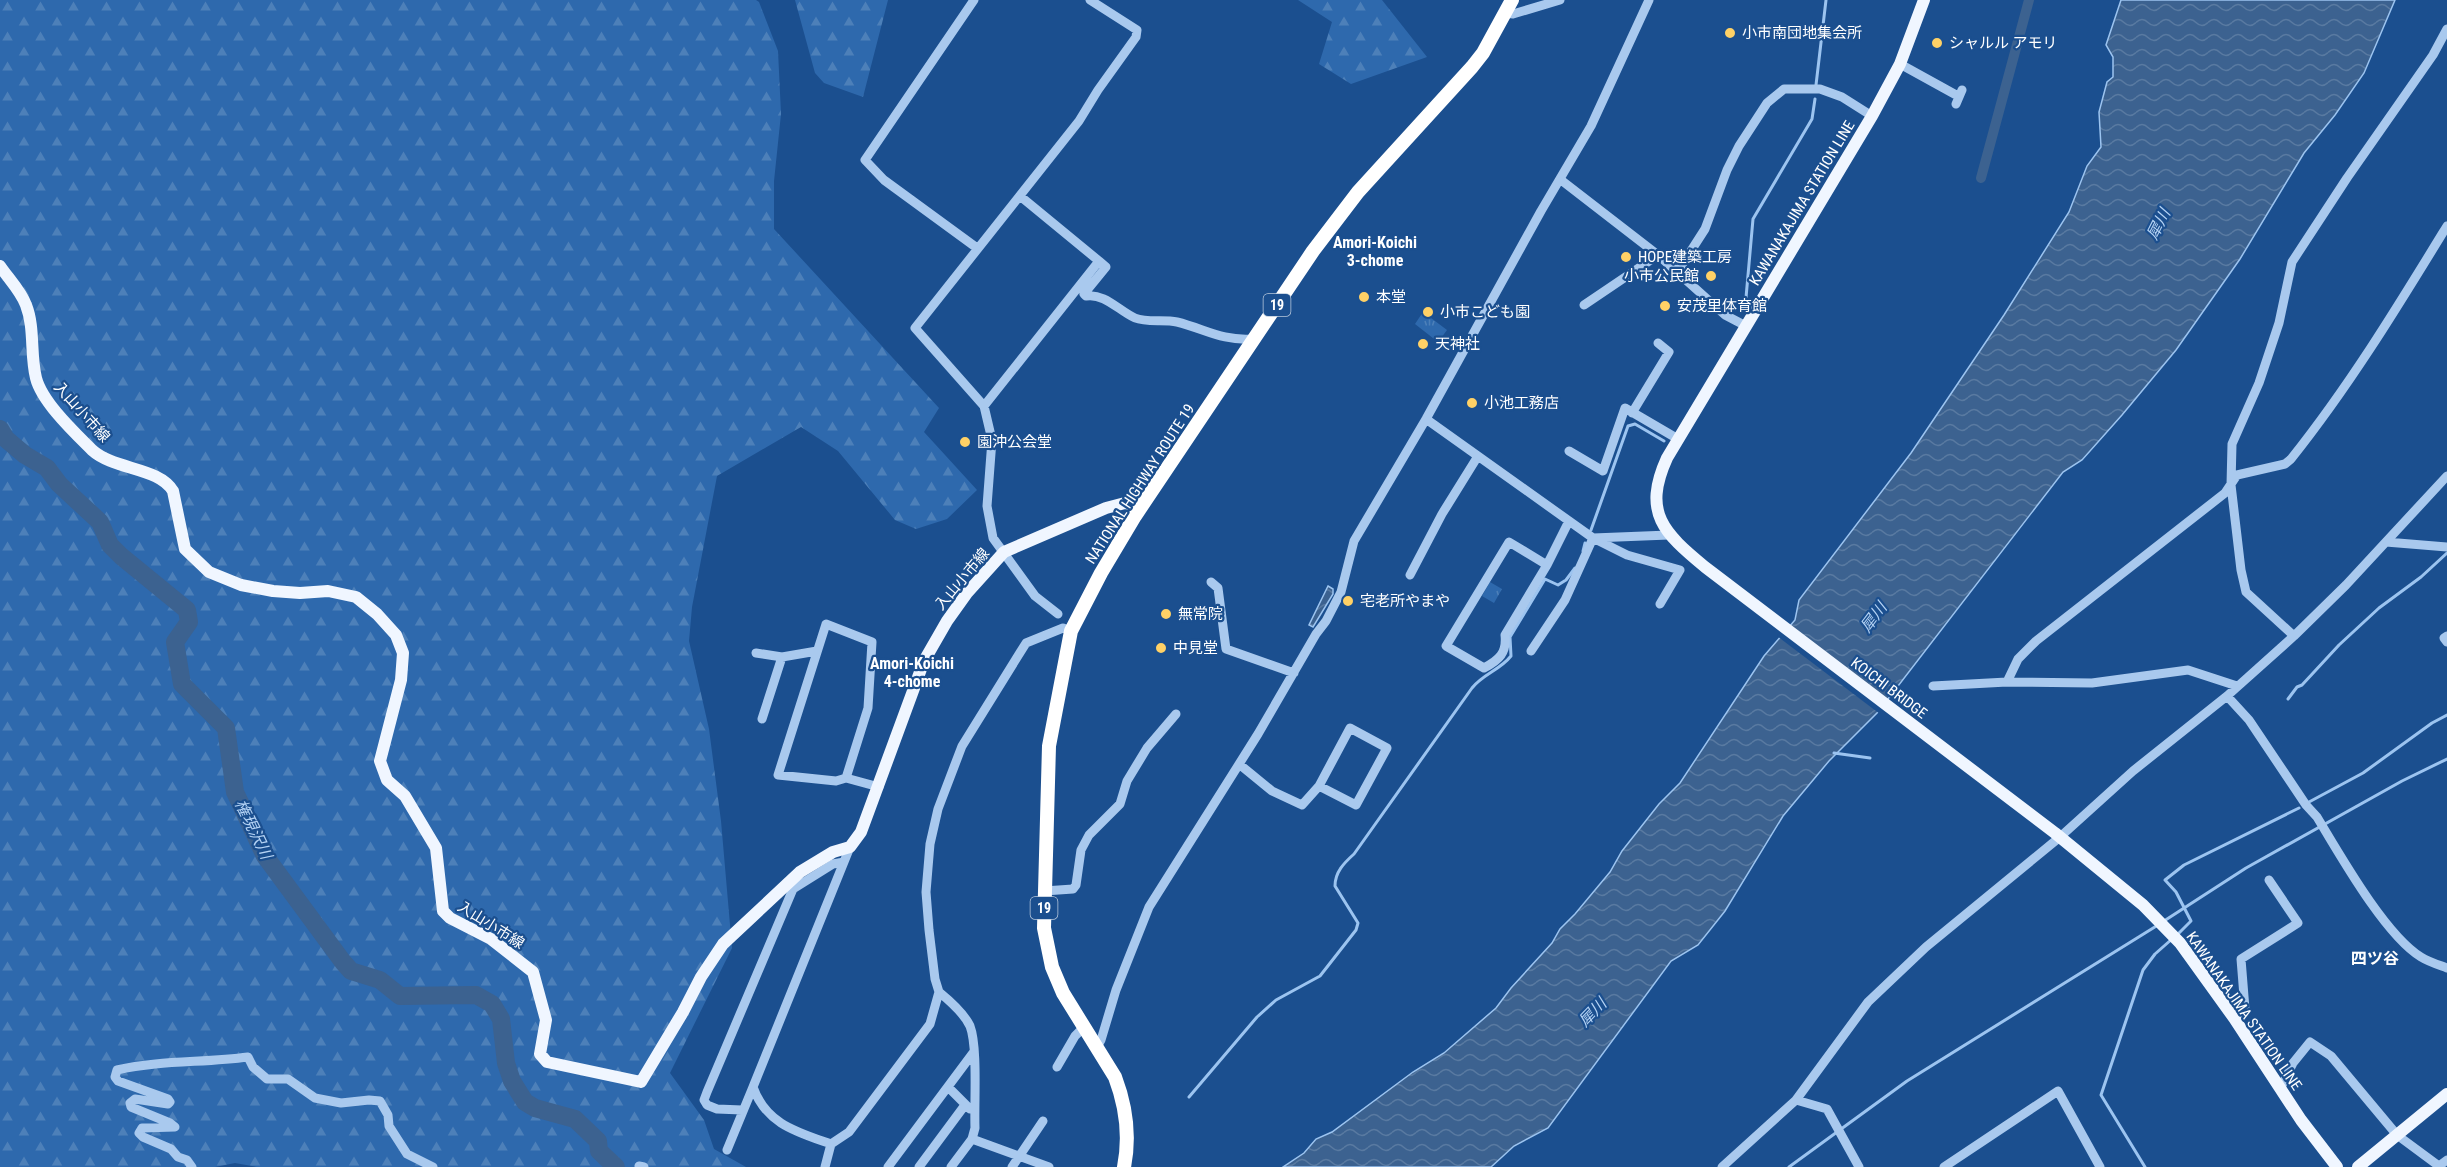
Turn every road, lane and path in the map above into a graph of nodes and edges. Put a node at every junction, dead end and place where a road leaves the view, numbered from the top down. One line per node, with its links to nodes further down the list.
1 (974, 0): 15 (street)
2 (1090, 0): 13 (street)
3 (1512, 0): 7 (highway, NATIONAL HIGHWAY ROUTE 19 / 19)
4 (1560, 0): 7 (street)
5 (1649, 0): 12 (street)
6 (1924, 0): 9 (main road, KAWANAKAJIMA STATION LINE)
7 (1506, 13): 22 (highway, NATIONAL HIGHWAY ROUTE 19 / 19)
8 (2447, 29): 31 (street)
9 (1900, 64): 10 (street); 11 (main road, KAWANAKAJIMA STATION LINE)
10 (1958, 97)
11 (1872, 116): 19 (street); 21 (main road, KAWANAKAJIMA STATION LINE)
12 (1561, 180): 16 (street); 26 (street)
13 (1020, 196): 15 (street); 17 (street)
14 (2447, 226): 31 (street)
15 (977, 248): 24 (street)
16 (1658, 255): 19 (street); 20 (street)
17 (1099, 261): 22 (street); 24 (street)
18 (0, 266): 65 (main road, 入山小市線)
19 (1678, 271): 21 (street)
20 (1584, 305)
21 (1746, 326): 27 (main road, KAWANAKAJIMA STATION LINE)
22 (1252, 339): 32 (highway, NATIONAL HIGHWAY ROUTE 19 / 19)
23 (1658, 343): 25 (street)
24 (984, 406): 38 (street)
25 (1632, 413): 27 (street); 28 (street)
26 (1426, 419): 29 (street); 53 (street)
27 (1678, 439): 34 (main road, KAWANAKAJIMA STATION LINE)
28 (1569, 451)
29 (1478, 456): 33 (street); 41 (street)
30 (2447, 476): 36 (street)
31 (2231, 485): 46 (street); 54 (street)
32 (1142, 506): 38 (main road, 入山小市線); 45 (highway, NATIONAL HIGHWAY ROUTE 19 / 19)
33 (1569, 521): 35 (street); 39 (street)
34 (1669, 535): 35 (street); 40 (main road, KAWANAKAJIMA STATION LINE)
35 (1593, 538): 43 (street); 50 (street)
36 (2386, 542): 37 (street); 46 (street)
37 (2446, 547)
38 (1004, 552): 44 (street); 63 (main road, 入山小市線)
39 (1546, 565): 39 (street)
40 (1705, 567): 64 (main road, KOICHI BRIDGE)
41 (1410, 575)
42 (1211, 582): 53 (street)
43 (1660, 604)
44 (1058, 615)
45 (1071, 631): 68 (highway, NATIONAL HIGHWAY ROUTE 19 / 19); 70 (street)
46 (2294, 636): 56 (street)
47 (2447, 636): 48 (street)
48 (2447, 642)
49 (817, 651): 52 (street); 61 (street); 61 (street)
50 (1531, 651)
51 (756, 653): 52 (street)
52 (782, 657): 59 (street)
53 (1294, 674): 60 (street)
54 (2007, 682): 55 (street); 56 (street)
55 (1933, 686)
56 (2238, 686): 57 (street)
57 (2227, 696): 64 (street); 69 (street)
58 (1176, 714): 68 (street)
59 (762, 718)
60 (1239, 764): 62 (street); 73 (street)
61 (846, 778): 63 (street)
62 (1319, 786): 62 (street)
63 (879, 787): 65 (main road, 入山小市線)
64 (2057, 835): 71 (main road, KAWANAKAJIMA STATION LINE); 80 (street)
65 (850, 847): 66 (street)
66 (844, 862): 76 (street); 82 (street)
67 (2269, 880): 71 (street)
68 (1044, 891): 72 (highway, NATIONAL HIGHWAY ROUTE 19 / 19)
69 (2447, 968)
70 (939, 992): 74 (street); 87 (street)
71 (2234, 1018): 78 (main road, KAWANAKAJIMA STATION LINE)
72 (1084, 1027): 73 (highway, NATIONAL HIGHWAY ROUTE 19 / 19); 75 (street)
73 (1097, 1047): 99 (highway, NATIONAL HIGHWAY ROUTE 19 / 19)
74 (974, 1053): 77 (street); 83 (street)
75 (1057, 1067)
76 (753, 1087): 82 (street); 87 (street)
77 (948, 1087): 81 (street); 94 (street)
78 (2281, 1087): 85 (street); 104 (main road, KAWANAKAJIMA STATION LINE)
79 (2447, 1095): 85 (main road)
80 (1796, 1100): 100 (street); 101 (street)
81 (965, 1105): 83 (street); 95 (street)
82 (742, 1110): 88 (street)
83 (975, 1113): 86 (street)
84 (1043, 1121): 89 (street)
85 (2397, 1135): 90 (street); 105 (main road)
86 (972, 1139): 89 (street); 96 (street)
87 (831, 1144): 93 (street)
88 (727, 1150)
89 (1020, 1155): 97 (street); 98 (street)
90 (2442, 1164)
91 (192, 1167): 92 (street)
92 (433, 1167)
93 (825, 1167)
94 (888, 1167)
95 (919, 1167)
96 (951, 1167)
97 (1012, 1167)
98 (1049, 1167)
99 (1124, 1167)
100 (1722, 1167)
101 (1859, 1167)
102 (1944, 1167): 103 (street)
103 (2100, 1167)
104 (2337, 1167)
105 (2358, 1167)

